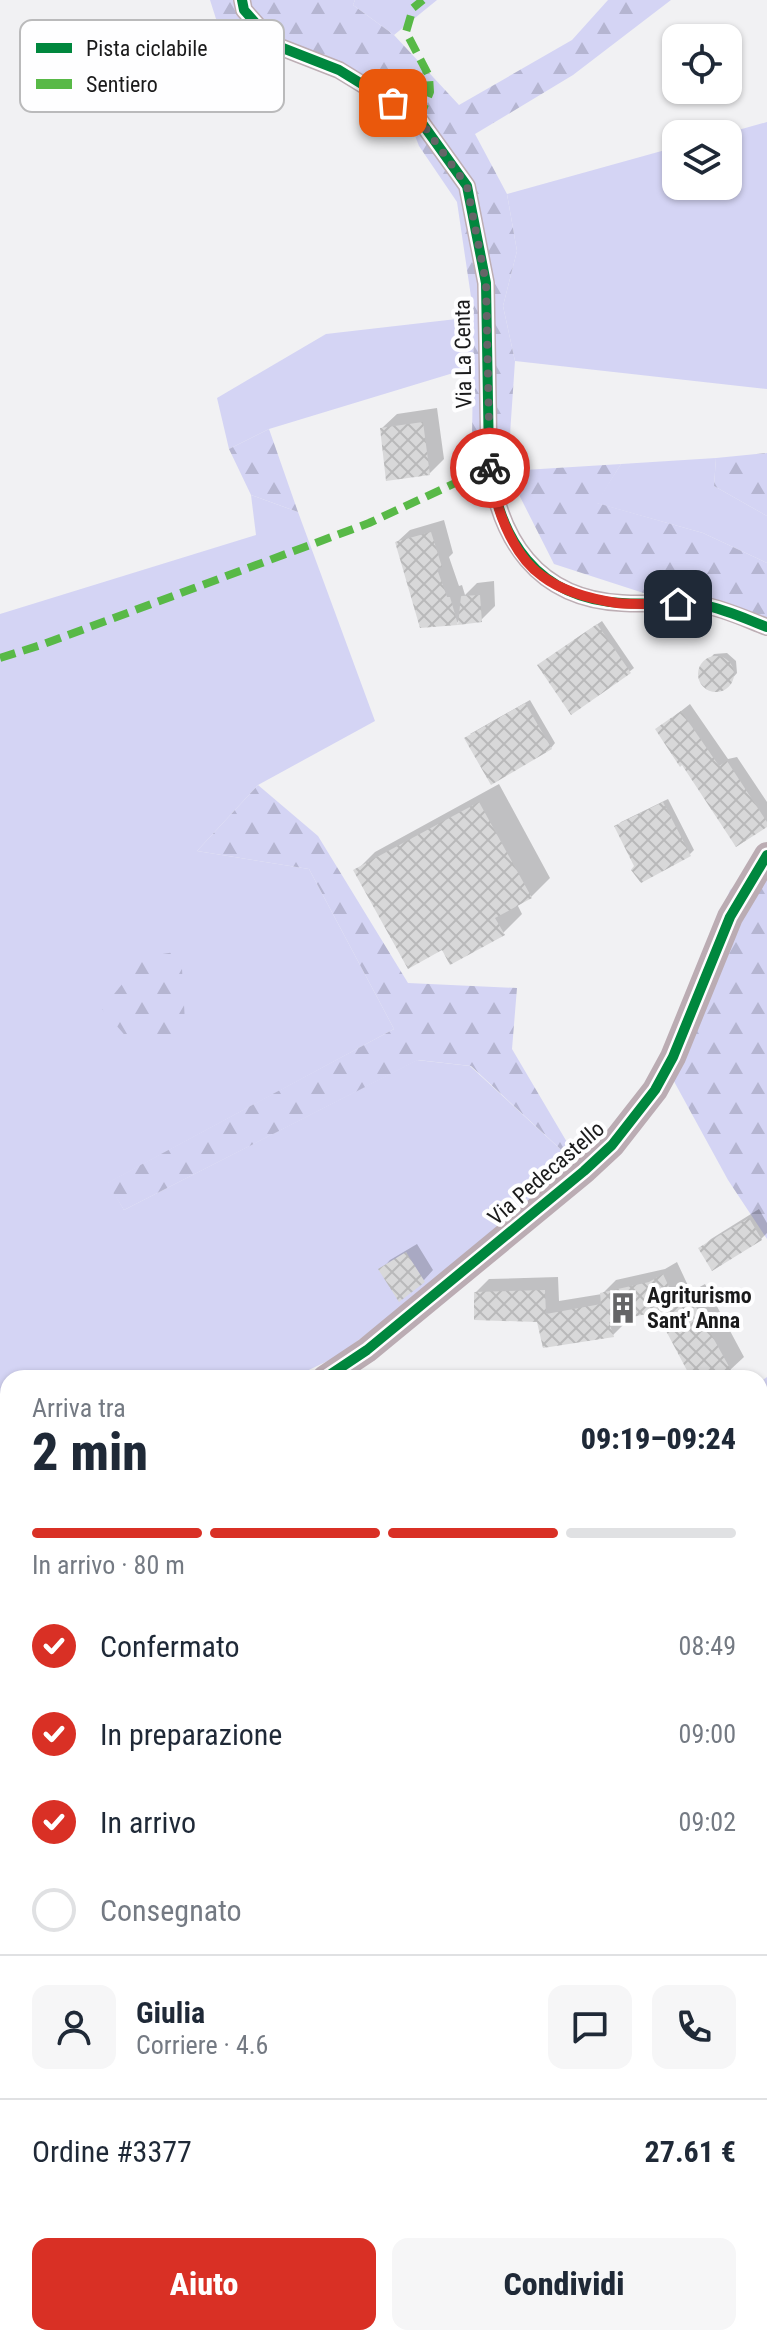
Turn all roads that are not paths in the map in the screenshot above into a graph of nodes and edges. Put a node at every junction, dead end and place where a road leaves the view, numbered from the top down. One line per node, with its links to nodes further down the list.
1 (242, 0): 2 (street, Via La Centa)
2 (253, 20)
3 (284, 49): 4 (street, Via La Centa)
4 (767, 627)
5 (767, 855): 6 (street, Via Pedecastello)
6 (337, 1370)

